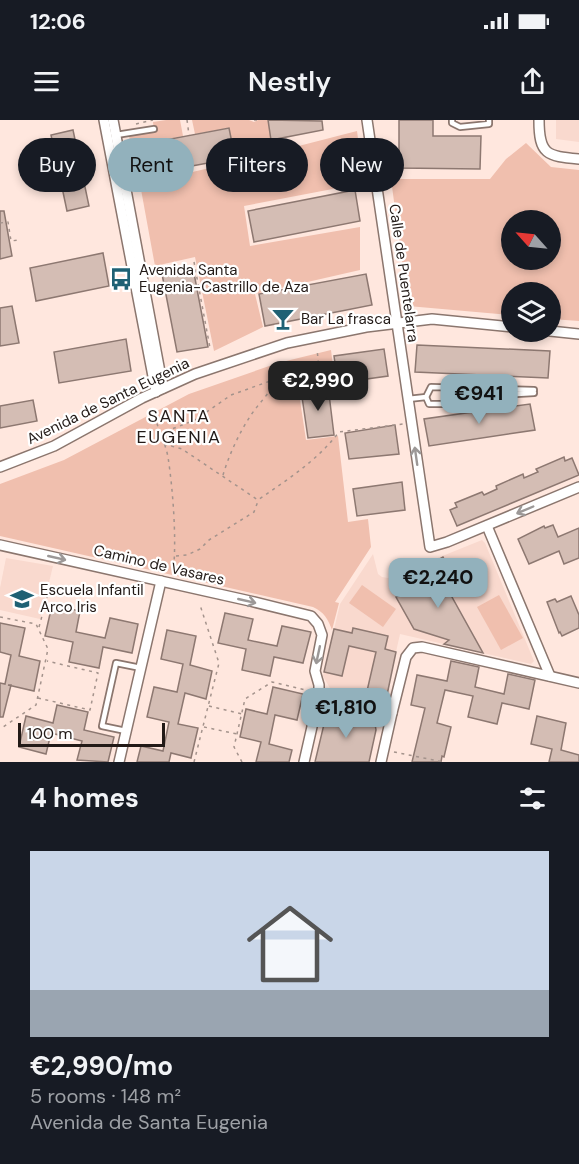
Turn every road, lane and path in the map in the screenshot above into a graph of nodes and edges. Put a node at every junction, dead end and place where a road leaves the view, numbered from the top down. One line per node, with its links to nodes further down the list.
1 (104, 120): 24 (street)
2 (113, 120): 11 (street)
3 (187, 120): 12 (path)
4 (254, 120): 5 (path)
5 (258, 120)
6 (367, 120): 17 (street, Calle de Puentelarra)
7 (452, 120): 8 (lane)
8 (489, 120)
9 (539, 120): 13 (street)
10 (154, 129): 11 (lane)
11 (116, 135): 24 (street)
12 (189, 135)
13 (579, 159)
14 (0, 223): 15 (path)
15 (18, 240)
16 (194, 262): 21 (path)
17 (396, 323): 18 (street, Avenida de Santa Eugenia); 24 (street, Avenida de Santa Eugenia); 26 (street, Calle de Puentelarra)
18 (501, 326)
19 (561, 332): 20 (street)
20 (579, 334)
21 (210, 348)
22 (317, 350): 23 (path)
23 (277, 380): 29 (path); 32 (path)
24 (159, 390): 31 (street, Avenida de Santa Eugenia)
25 (426, 396): 25 (lane); 26 (lane)
26 (408, 399): 28 (street, Calle de Puentelarra)
27 (153, 409): 29 (path)
28 (411, 423): 34 (path); 35 (street, Calle de Puentelarra, one-way to 28)
29 (159, 434): 30 (path)
30 (164, 444): 32 (path); 37 (path)
31 (0, 467)
32 (223, 476): 34 (path)
33 (579, 487): 35 (street, Calle de Puentelarra, one-way to 35)
34 (258, 500): 37 (path)
35 (487, 526): 46 (street)
36 (0, 545): 39 (street, Camino de Vasares, one-way to 39)
37 (175, 556): 38 (path)
38 (172, 577)
39 (161, 581): 45 (street); 48 (street, Camino de Vasares, one-way to 48)
40 (49, 590): 43 (path)
41 (200, 605): 50 (path)
42 (0, 617): 43 (path)
43 (38, 629): 44 (path)
44 (46, 661): 49 (path); 49 (path)
45 (141, 668): 55 (street); 55 (lane)
46 (550, 676): 47 (street); 51 (street)
47 (579, 683)
48 (319, 696): 51 (street); 52 (path); 61 (street)
49 (38, 698): 54 (path)
50 (208, 706): 52 (path); 53 (path)
51 (392, 713): 62 (street)
52 (242, 714): 56 (path)
53 (203, 727): 56 (path); 59 (path)
54 (0, 729)
55 (126, 732): 58 (street)
56 (237, 735): 60 (path)
57 (392, 751): 63 (path)
58 (119, 762)
59 (194, 762)
60 (242, 762)
61 (304, 762)
62 (381, 762)
63 (443, 762)

